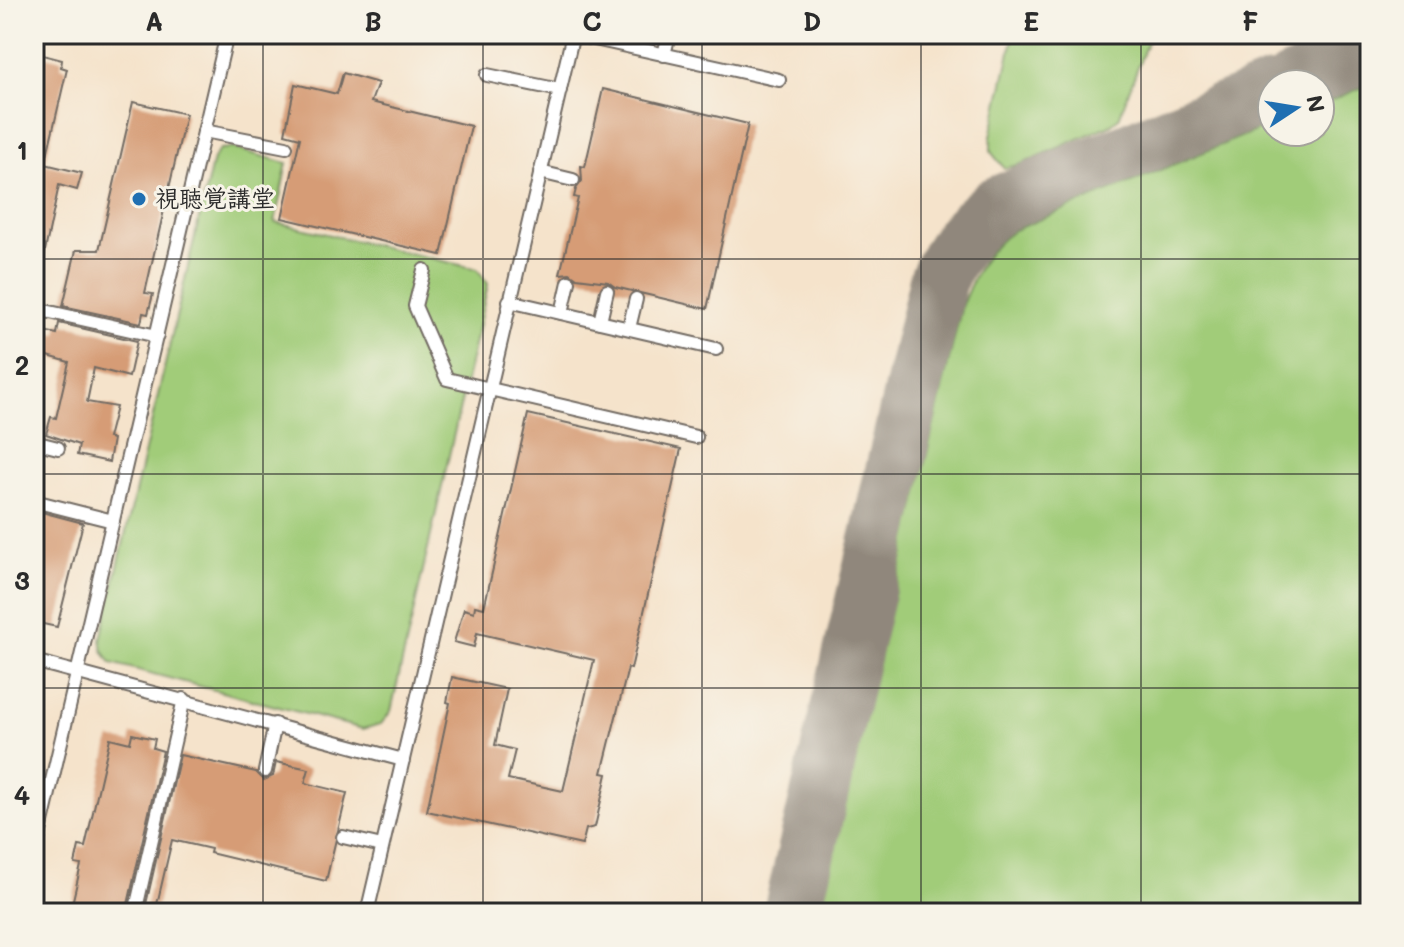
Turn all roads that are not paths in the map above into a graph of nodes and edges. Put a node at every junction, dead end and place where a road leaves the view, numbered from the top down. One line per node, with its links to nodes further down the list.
1 (227, 34): 8 (lane)
2 (573, 34): 4 (lane); 7 (lane)
3 (669, 34): 4 (lane)
4 (664, 55): 6 (lane)
5 (487, 75): 7 (lane)
6 (779, 80)
7 (560, 90): 10 (lane)
8 (204, 131): 9 (lane); 21 (lane)
9 (286, 147)
10 (540, 172): 11 (lane); 16 (lane)
11 (573, 180)
12 (424, 270): 23 (lane)
13 (569, 282): 18 (lane)
14 (607, 291): 19 (lane)
15 (636, 299): 20 (lane)
16 (509, 301): 18 (lane); 23 (lane)
17 (41, 310): 21 (lane)
18 (562, 313): 19 (lane)
19 (600, 322): 20 (lane)
20 (629, 328): 22 (lane)
21 (157, 336): 28 (lane)
22 (716, 349)
23 (489, 389): 24 (lane); 33 (lane)
24 (696, 437)
25 (34, 442): 26 (lane)
26 (58, 448)
27 (34, 501): 28 (lane)
28 (113, 521): 30 (lane)
29 (34, 661): 30 (lane)
30 (78, 670): 31 (lane); 37 (lane)
31 (184, 699): 32 (lane); 38 (lane)
32 (275, 724): 33 (lane); 34 (lane)
33 (403, 760): 36 (lane)
34 (265, 771)
35 (343, 837): 36 (lane)
36 (382, 846): 39 (lane)
37 (34, 857)
38 (135, 913)
39 (367, 913)

